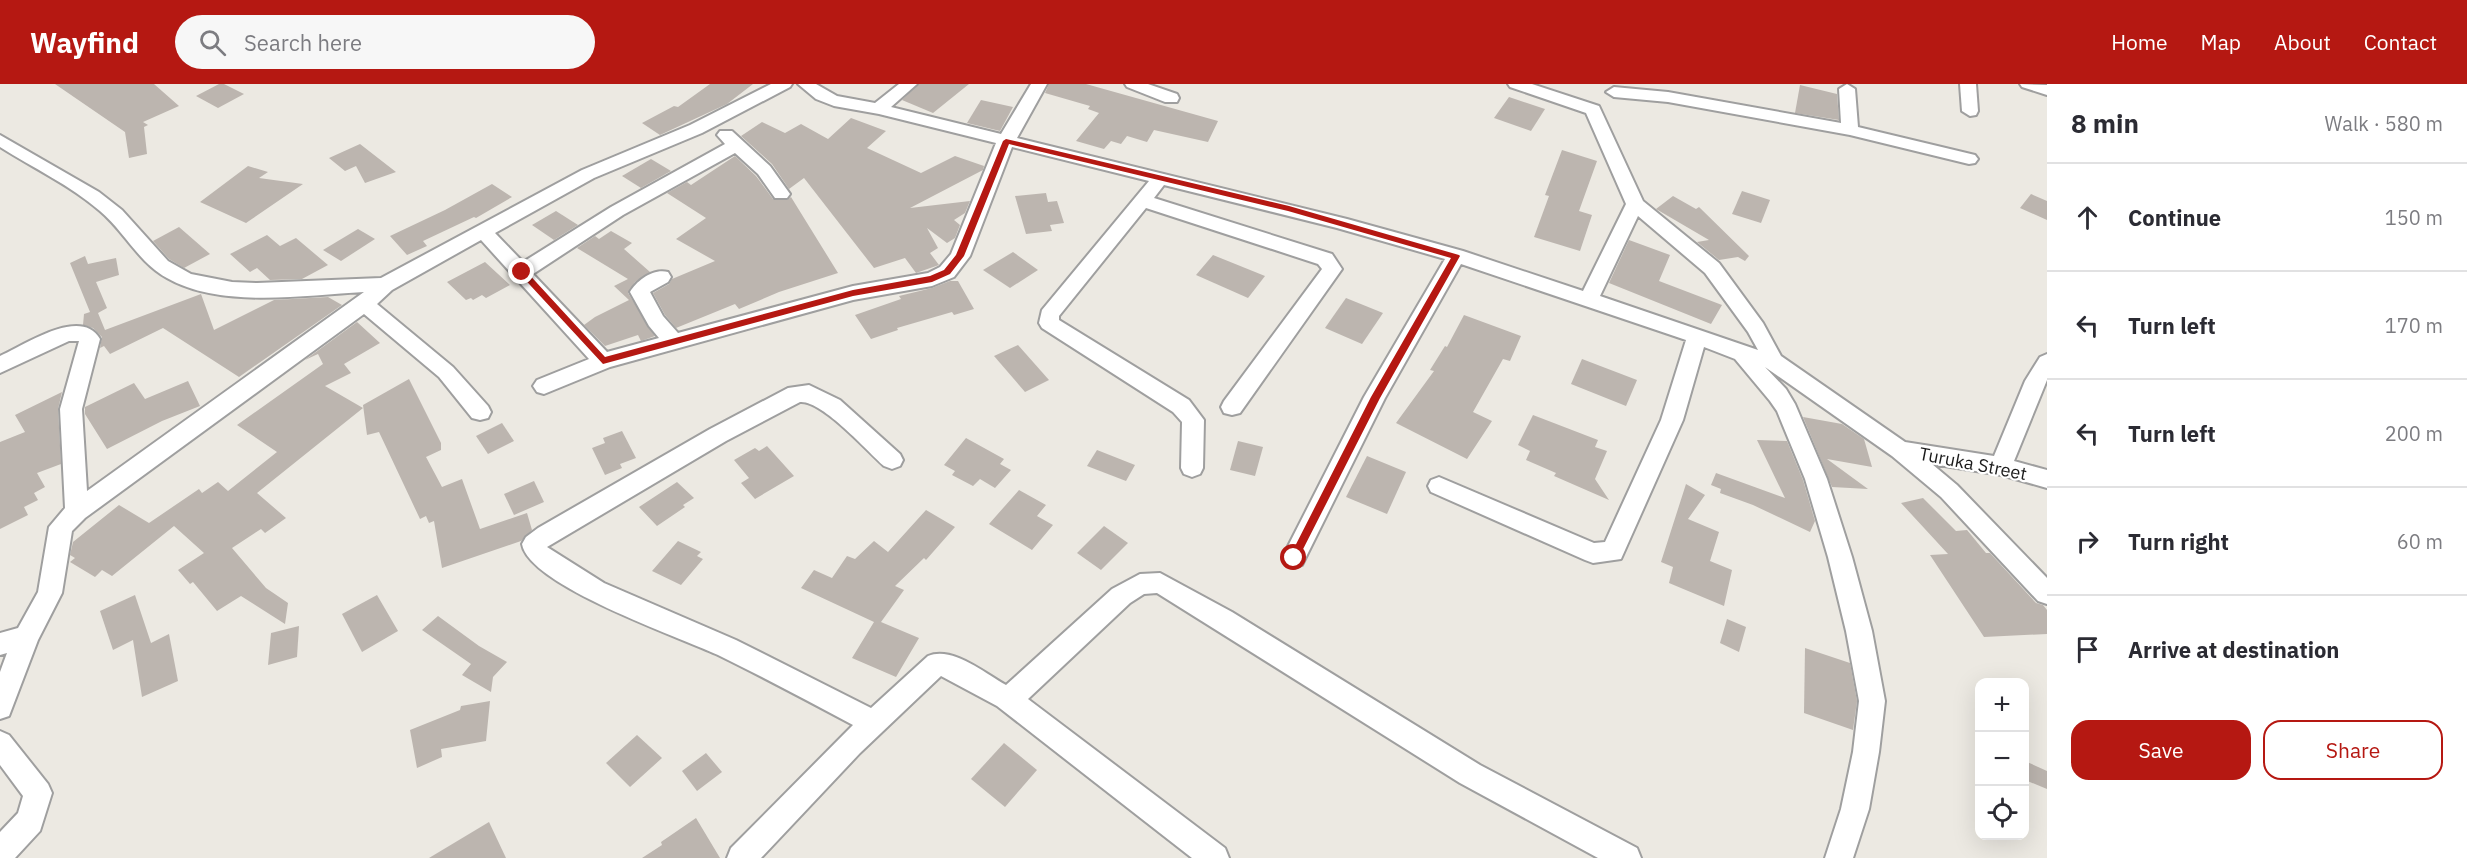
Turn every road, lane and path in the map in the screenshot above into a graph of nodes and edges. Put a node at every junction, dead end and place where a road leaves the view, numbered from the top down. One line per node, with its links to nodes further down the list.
1 (784, 84): 16 (street)
2 (806, 84): 13 (street)
3 (909, 84): 13 (street)
4 (1039, 84): 18 (street)
5 (1133, 84): 12 (street)
6 (1516, 84): 14 (street)
7 (1968, 84): 15 (street)
8 (2028, 84): 11 (street)
9 (1614, 88): 14 (street); 17 (street)
10 (1847, 89): 17 (street)
11 (2047, 90)
12 (1171, 98)
13 (879, 109): 18 (street)
14 (1593, 110): 25 (street)
15 (1970, 111)
16 (713, 120): 19 (street); 26 (street)
17 (1850, 130): 21 (street)
18 (1006, 141): 22 (street); 34 (street)
19 (736, 145): 23 (street); 28 (street)
20 (4, 148): 30 (street)
21 (1969, 159)
22 (1160, 179): 24 (street); 27 (street)
23 (781, 194)
24 (1144, 201): 41 (street); 46 (street)
25 (1635, 204): 31 (street); 37 (street)
26 (482, 230): 28 (street); 30 (street)
27 (1456, 256): 31 (street); 50 (street)
28 (522, 272): 36 (street)
29 (661, 277): 34 (street)
30 (385, 285): 32 (street)
31 (1588, 300): 33 (street)
32 (364, 304): 42 (street); 49 (street)
33 (1697, 336): 35 (street); 48 (street)
34 (674, 341): 36 (street)
35 (1742, 354): 37 (street); 62 (street)
36 (603, 361): 40 (street)
37 (1774, 361): 43 (street)
38 (2047, 362): 45 (street)
39 (0, 365): 49 (street)
40 (544, 386)
41 (1232, 407)
42 (480, 411)
43 (1900, 450): 45 (street, Turuka Street); 51 (street)
44 (892, 460): 56 (street)
45 (2001, 466): 47 (street, Turuka Street)
46 (1192, 468)
47 (2047, 479)
48 (1439, 486)
49 (77, 512): 52 (street)
50 (1294, 558)
51 (2047, 594)
52 (26, 637): 53 (street); 55 (street)
53 (0, 644)
54 (1006, 698): 56 (street); 60 (street); 61 (street)
55 (0, 707)
56 (875, 723): 59 (street)
57 (0, 744): 58 (street)
58 (0, 853)
59 (741, 858)
60 (1215, 858)
61 (1627, 858)
62 (1839, 858)

